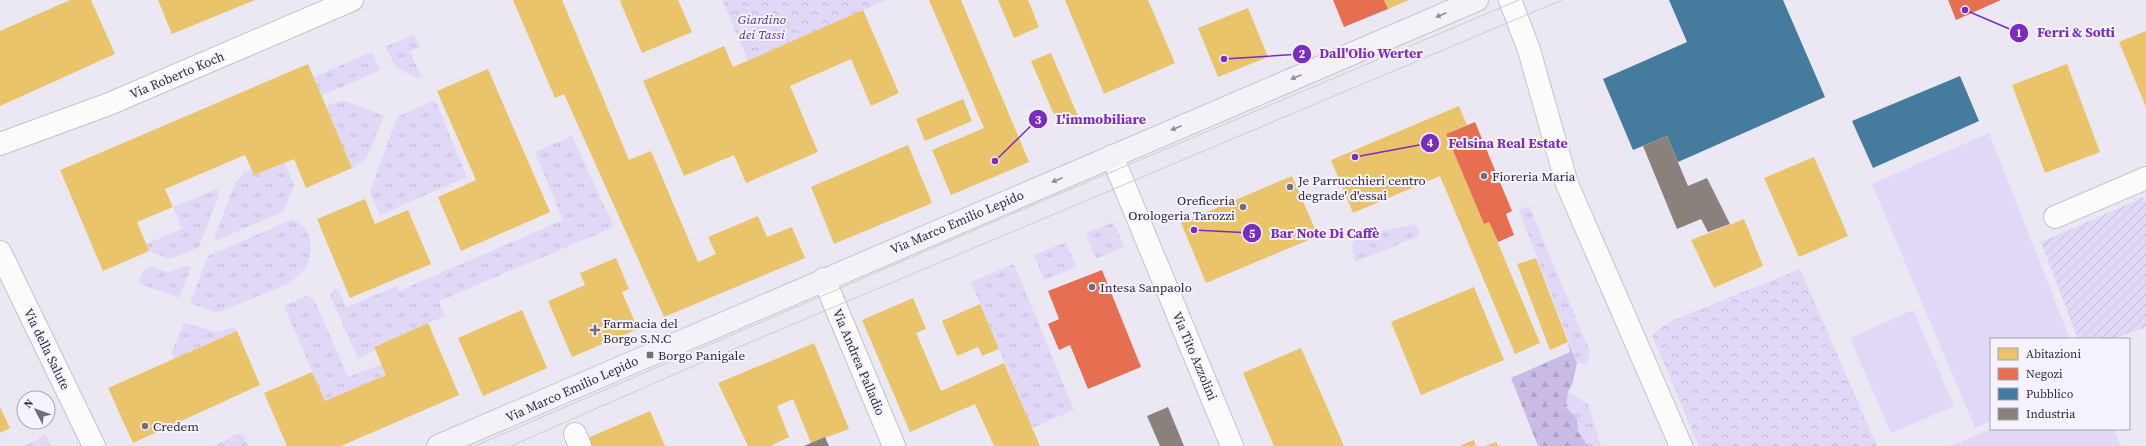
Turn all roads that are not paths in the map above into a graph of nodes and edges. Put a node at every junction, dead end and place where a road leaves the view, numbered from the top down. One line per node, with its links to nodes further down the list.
1 (352, 0): 4 (street, Via Roberto Koch)
2 (1477, 0): 6 (main road, Via Marco Emilio Lepido, one-way to 6)
3 (1510, 0): 15 (street)
4 (313, 8): 5 (street, Via Roberto Koch)
5 (0, 144)
6 (1112, 156): 10 (main road, Via Marco Emilio Lepido, one-way to 10); 14 (street, Via Tito Azzolini)
7 (2146, 178): 8 (street)
8 (2055, 217)
9 (0, 252): 11 (street, Via della Salute)
10 (824, 279): 12 (main road, Via Marco Emilio Lepido); 13 (street, Via Andrea Palladio)
11 (94, 446)
12 (438, 446)
13 (894, 446)
14 (1232, 446)
15 (1681, 446)

